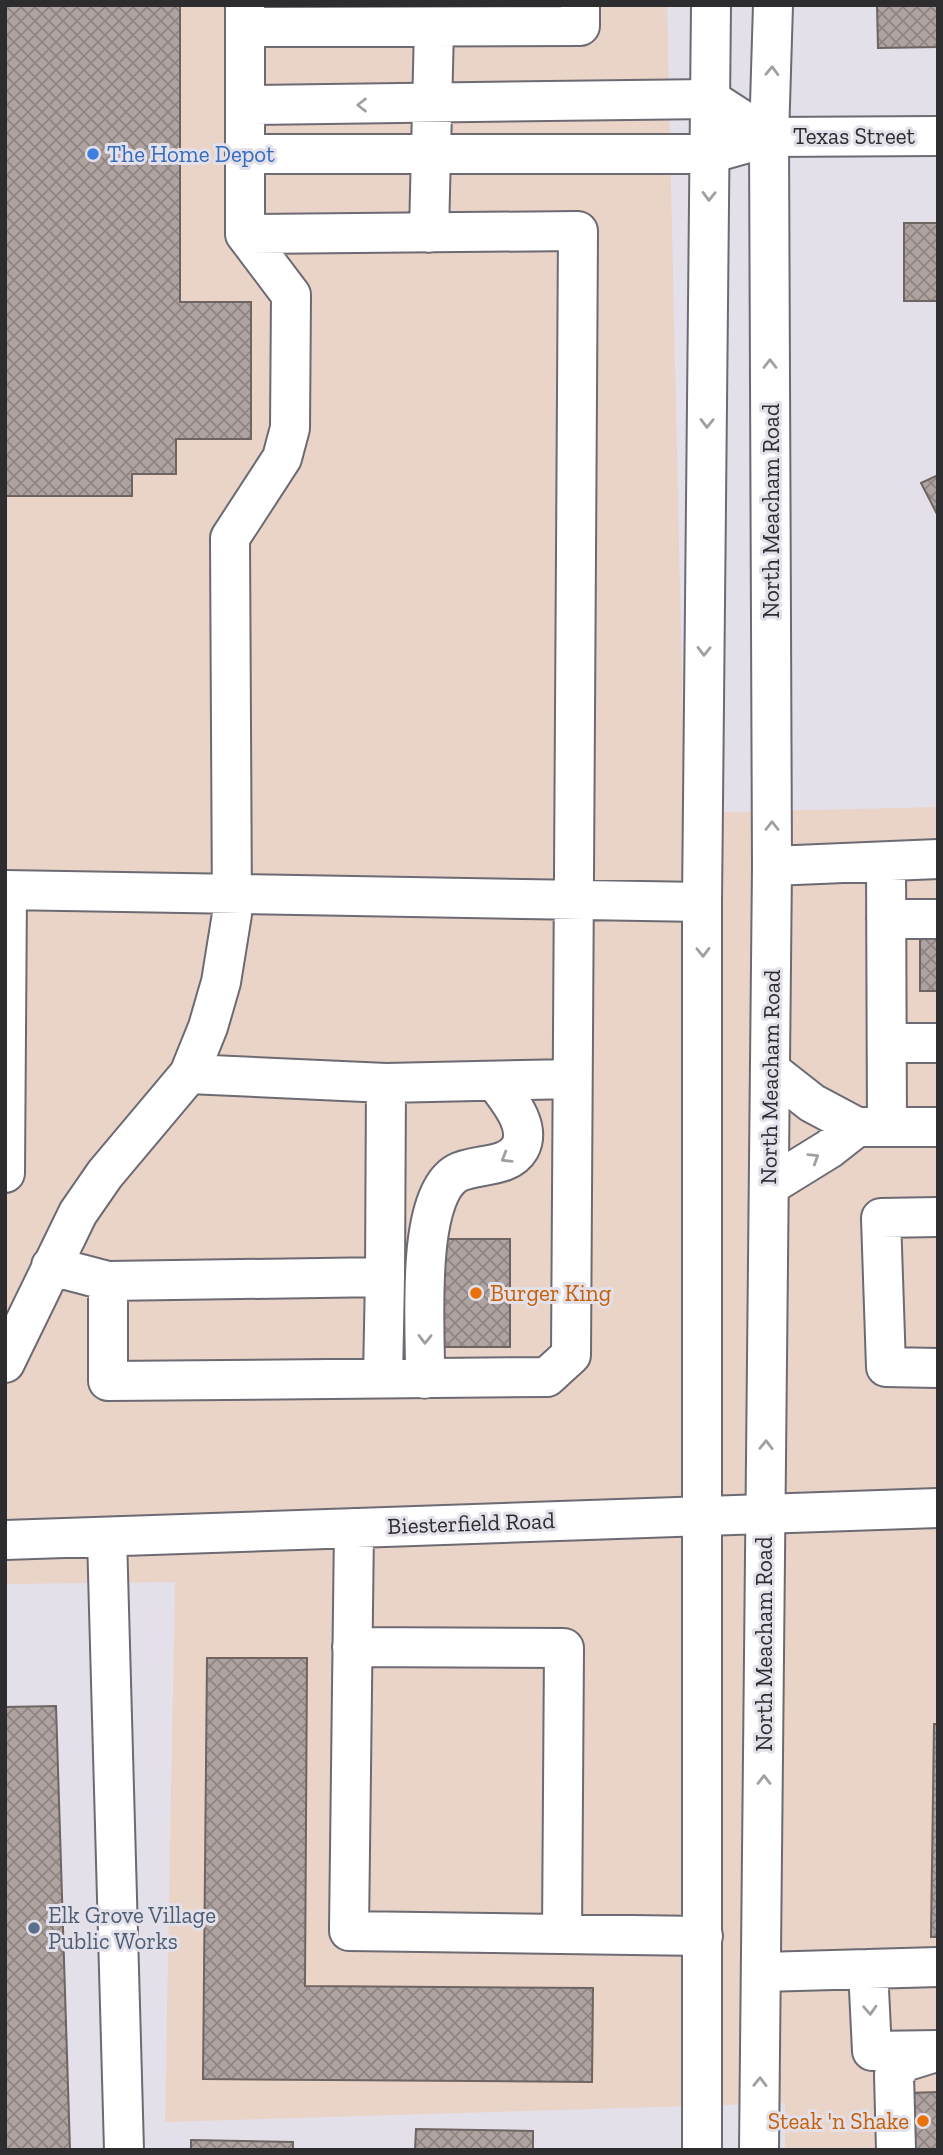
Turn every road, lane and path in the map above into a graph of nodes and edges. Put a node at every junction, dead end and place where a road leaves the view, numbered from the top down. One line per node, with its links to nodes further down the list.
1 (580, 5): 5 (main road)
2 (711, 5): 6 (main road)
3 (773, 5): 10 (main road, North Meacham Road, one-way to 3)
4 (246, 16): 5 (main road); 7 (main road)
5 (434, 28): 8 (main road)
6 (710, 99): 8 (main road); 10 (main road); 13 (main road)
7 (247, 105): 8 (main road, one-way to 7); 11 (main road)
8 (430, 105): 12 (main road)
9 (938, 136): 10 (main road, Texas Street)
10 (769, 137): 13 (main road, Texas Street); 18 (main road, North Meacham Road, one-way to 10)
11 (246, 153): 12 (main road, Texas Street); 15 (main road)
12 (430, 153): 13 (main road, Texas Street); 14 (main road)
13 (709, 154): 22 (main road, one-way to 22)
14 (429, 233): 15 (main road); 21 (main road)
15 (245, 234): 20 (main road)
16 (938, 859): 17 (main road)
17 (886, 862): 18 (main road); 23 (main road)
18 (772, 866): 27 (main road, North Meacham Road)
19 (6, 890): 20 (main road); 34 (main road)
20 (231, 892): 21 (main road); 28 (main road)
21 (575, 898): 22 (main road); 29 (main road)
22 (702, 902): 46 (main road, one-way to 46)
23 (886, 919): 24 (main road); 25 (main road)
24 (938, 919)
25 (887, 1043): 26 (main road); 32 (main road)
26 (938, 1043)
27 (770, 1070): 32 (main road); 35 (main road, North Meacham Road)
28 (189, 1074): 31 (main road); 37 (main road)
29 (572, 1079): 30 (main road); 43 (main road)
30 (495, 1081): 31 (main road); 43 (main road, one-way to 43)
31 (386, 1083): 38 (main road)
32 (872, 1126): 33 (main road); 35 (main road, one-way to 32)
33 (938, 1127)
34 (5, 1173)
35 (769, 1186): 45 (main road, North Meacham Road, one-way to 35)
36 (938, 1217): 41 (main road)
37 (51, 1266): 39 (main road); 40 (main road)
38 (385, 1277): 39 (main road); 42 (main road)
39 (108, 1281): 42 (main road)
40 (5, 1363)
41 (938, 1368)
42 (383, 1378): 43 (main road)
43 (425, 1378)
44 (938, 1507): 45 (main road, Biesterfield Road)
45 (765, 1514): 46 (main road, Biesterfield Road); 55 (main road, North Meacham Road, one-way to 45)
46 (701, 1515): 47 (main road, Biesterfield Road); 52 (main road)
47 (354, 1528): 48 (main road, Biesterfield Road); 50 (main road)
48 (107, 1537): 49 (main road, Biesterfield Road); 57 (main road)
49 (5, 1540)
50 (352, 1647): 51 (main road); 51 (main road)
51 (562, 1934): 52 (main road)
52 (703, 1936): 58 (main road)
53 (938, 1966): 54 (main road)
54 (868, 1969): 55 (main road); 56 (main road, one-way to 56)
55 (762, 1972): 59 (main road, North Meacham Road, one-way to 55)
56 (938, 2051): 60 (main road)
57 (124, 2150)
58 (702, 2150)
59 (759, 2150)
60 (896, 2150)

